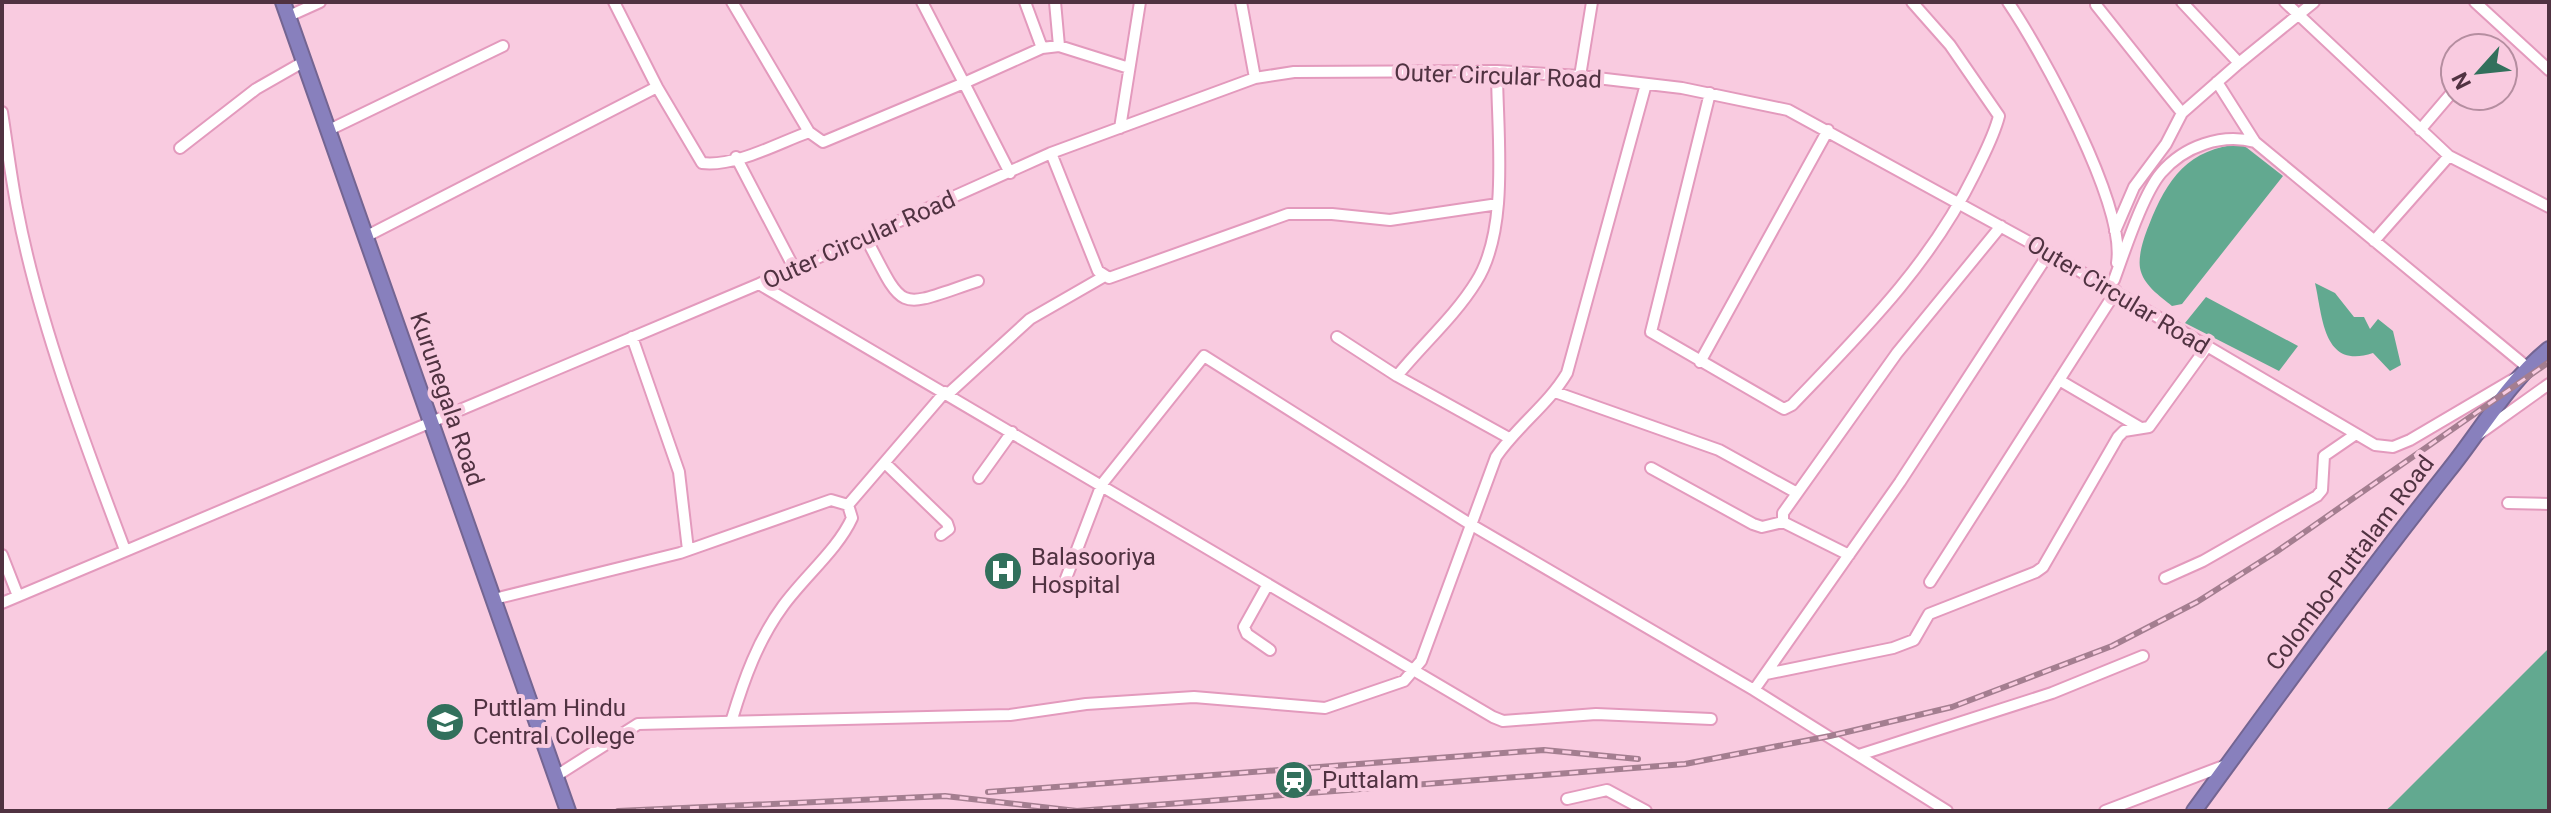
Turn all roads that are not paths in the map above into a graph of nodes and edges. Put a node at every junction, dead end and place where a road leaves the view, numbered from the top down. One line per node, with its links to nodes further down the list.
1 (320, 2): 17 (street)
2 (614, 2): 32 (street)
3 (732, 2): 41 (street)
4 (922, 2): 30 (street)
5 (1025, 2): 21 (street)
6 (1055, 2): 20 (street)
7 (1140, 2): 24 (street)
8 (1241, 2): 28 (street)
9 (1592, 2): 27 (street)
10 (1912, 2): 50 (street)
11 (2008, 2): 54 (street)
12 (2182, 2): 23 (street)
13 (2285, 2): 18 (street)
14 (2314, 2): 18 (street)
15 (2475, 2): 25 (street)
16 (2096, 5): 36 (street)
17 (286, 9): 22 (highway, Kurunegala Road)
18 (2298, 15): 23 (street); 40 (street)
19 (503, 46): 38 (street)
20 (1059, 46): 21 (street); 24 (street)
21 (1042, 48): 30 (street)
22 (305, 61): 38 (highway, Kurunegala Road); 44 (street)
23 (2239, 63): 29 (street)
24 (1129, 68): 37 (street)
25 (2549, 70)
26 (1497, 71): 27 (street, Outer Circular Road); 28 (street, Outer Circular Road); 51 (street)
27 (1580, 76): 31 (street, Outer Circular Road)
28 (1255, 78): 37 (street, Outer Circular Road)
29 (2217, 82): 36 (street); 42 (street)
30 (964, 83): 41 (street); 49 (street)
31 (1646, 84): 33 (street, Outer Circular Road); 73 (street)
32 (657, 87): 48 (street); 55 (street)
33 (1710, 93): 39 (street, Outer Circular Road); 68 (street)
34 (2439, 108): 40 (street)
35 (2, 112): 92 (street)
36 (2182, 113): 43 (street)
37 (1120, 128): 46 (street, Outer Circular Road)
38 (329, 130): 55 (highway, Kurunegala Road)
39 (1828, 130): 50 (street, Outer Circular Road); 68 (street)
40 (2420, 130): 47 (street)
41 (809, 132): 48 (street)
42 (2255, 142): 45 (street); 57 (street)
43 (2166, 144): 45 (street); 54 (street)
44 (180, 148)
45 (2189, 151): 63 (street)
46 (1051, 153): 49 (street, Outer Circular Road); 60 (street)
47 (2449, 156): 52 (street); 57 (street)
48 (736, 157): 59 (street)
49 (1010, 173): 56 (street, Outer Circular Road)
50 (1960, 203): 53 (street, Outer Circular Road); 68 (street)
51 (1498, 204): 60 (street); 70 (street)
52 (2549, 207)
53 (2001, 226): 58 (street, Outer Circular Road); 85 (street)
54 (2115, 231): 63 (street)
55 (367, 236): 75 (highway, Kurunegala Road)
56 (866, 238): 59 (street, Outer Circular Road); 61 (street)
57 (2374, 241): 69 (street)
58 (2049, 253): 63 (street, Outer Circular Road); 95 (street)
59 (794, 268): 62 (street, Outer Circular Road)
60 (1103, 277): 74 (street)
61 (978, 281)
62 (759, 284): 64 (street, Outer Circular Road); 74 (street)
63 (2113, 286): 66 (street, Outer Circular Road); 71 (street)
64 (632, 337): 75 (street, Outer Circular Road); 93 (street)
65 (1337, 337): 70 (street)
66 (2206, 348): 76 (street); 78 (street, Outer Circular Road)
67 (2549, 349): 69 (highway, Colombo-Puttalam Road)
68 (1700, 362)
69 (2524, 371): 78 (street, Outer Circular Road); 79 (highway, Colombo-Puttalam Road)
70 (1397, 376): 80 (street)
71 (2059, 380): 76 (street); 98 (street)
72 (2549, 384): 79 (street)
73 (1555, 392): 80 (street); 85 (street)
74 (947, 393): 77 (street); 81 (street)
75 (431, 420): 92 (street, Outer Circular Road); 101 (highway, Kurunegala Road)
76 (2142, 429): 106 (street)
77 (1012, 432): 83 (street); 84 (street)
78 (2356, 434): 96 (street)
79 (2475, 437): 111 (highway, Colombo-Puttalam Road)
80 (1509, 438): 90 (street)
81 (886, 464): 88 (street); 91 (street)
82 (1651, 468): 89 (street)
83 (979, 478)
84 (1102, 484): 90 (street); 97 (street); 99 (street)
85 (1797, 493): 89 (street)
86 (2508, 503): 87 (street)
87 (2549, 504)
88 (848, 505): 93 (street); 108 (street)
89 (1783, 522): 95 (street)
90 (1470, 524): 105 (street); 107 (street)
91 (941, 535)
92 (125, 550): 100 (street, Outer Circular Road)
93 (688, 550): 101 (street)
94 (2, 555): 100 (street)
95 (1849, 555): 106 (street)
96 (2165, 578)
97 (1065, 581)
98 (1930, 582)
99 (1268, 584): 103 (street); 105 (street)
100 (18, 596): 102 (street, Outer Circular Road)
101 (494, 599): 112 (highway, Kurunegala Road)
102 (2, 603)
103 (1270, 650)
104 (2143, 656): 110 (street)
105 (1415, 671): 108 (street); 109 (street)
106 (1766, 674): 107 (street)
107 (1754, 690): 110 (street)
108 (732, 719): 112 (street)
109 (1711, 719)
110 (1859, 755): 116 (street)
111 (2228, 764): 117 (street); 118 (highway, Colombo-Puttalam Road)
112 (556, 776): 114 (highway, Kurunegala Road)
113 (1567, 799): 115 (street)
114 (568, 811)
115 (1646, 811)
116 (1947, 811)
117 (2105, 811)
118 (2194, 811)

